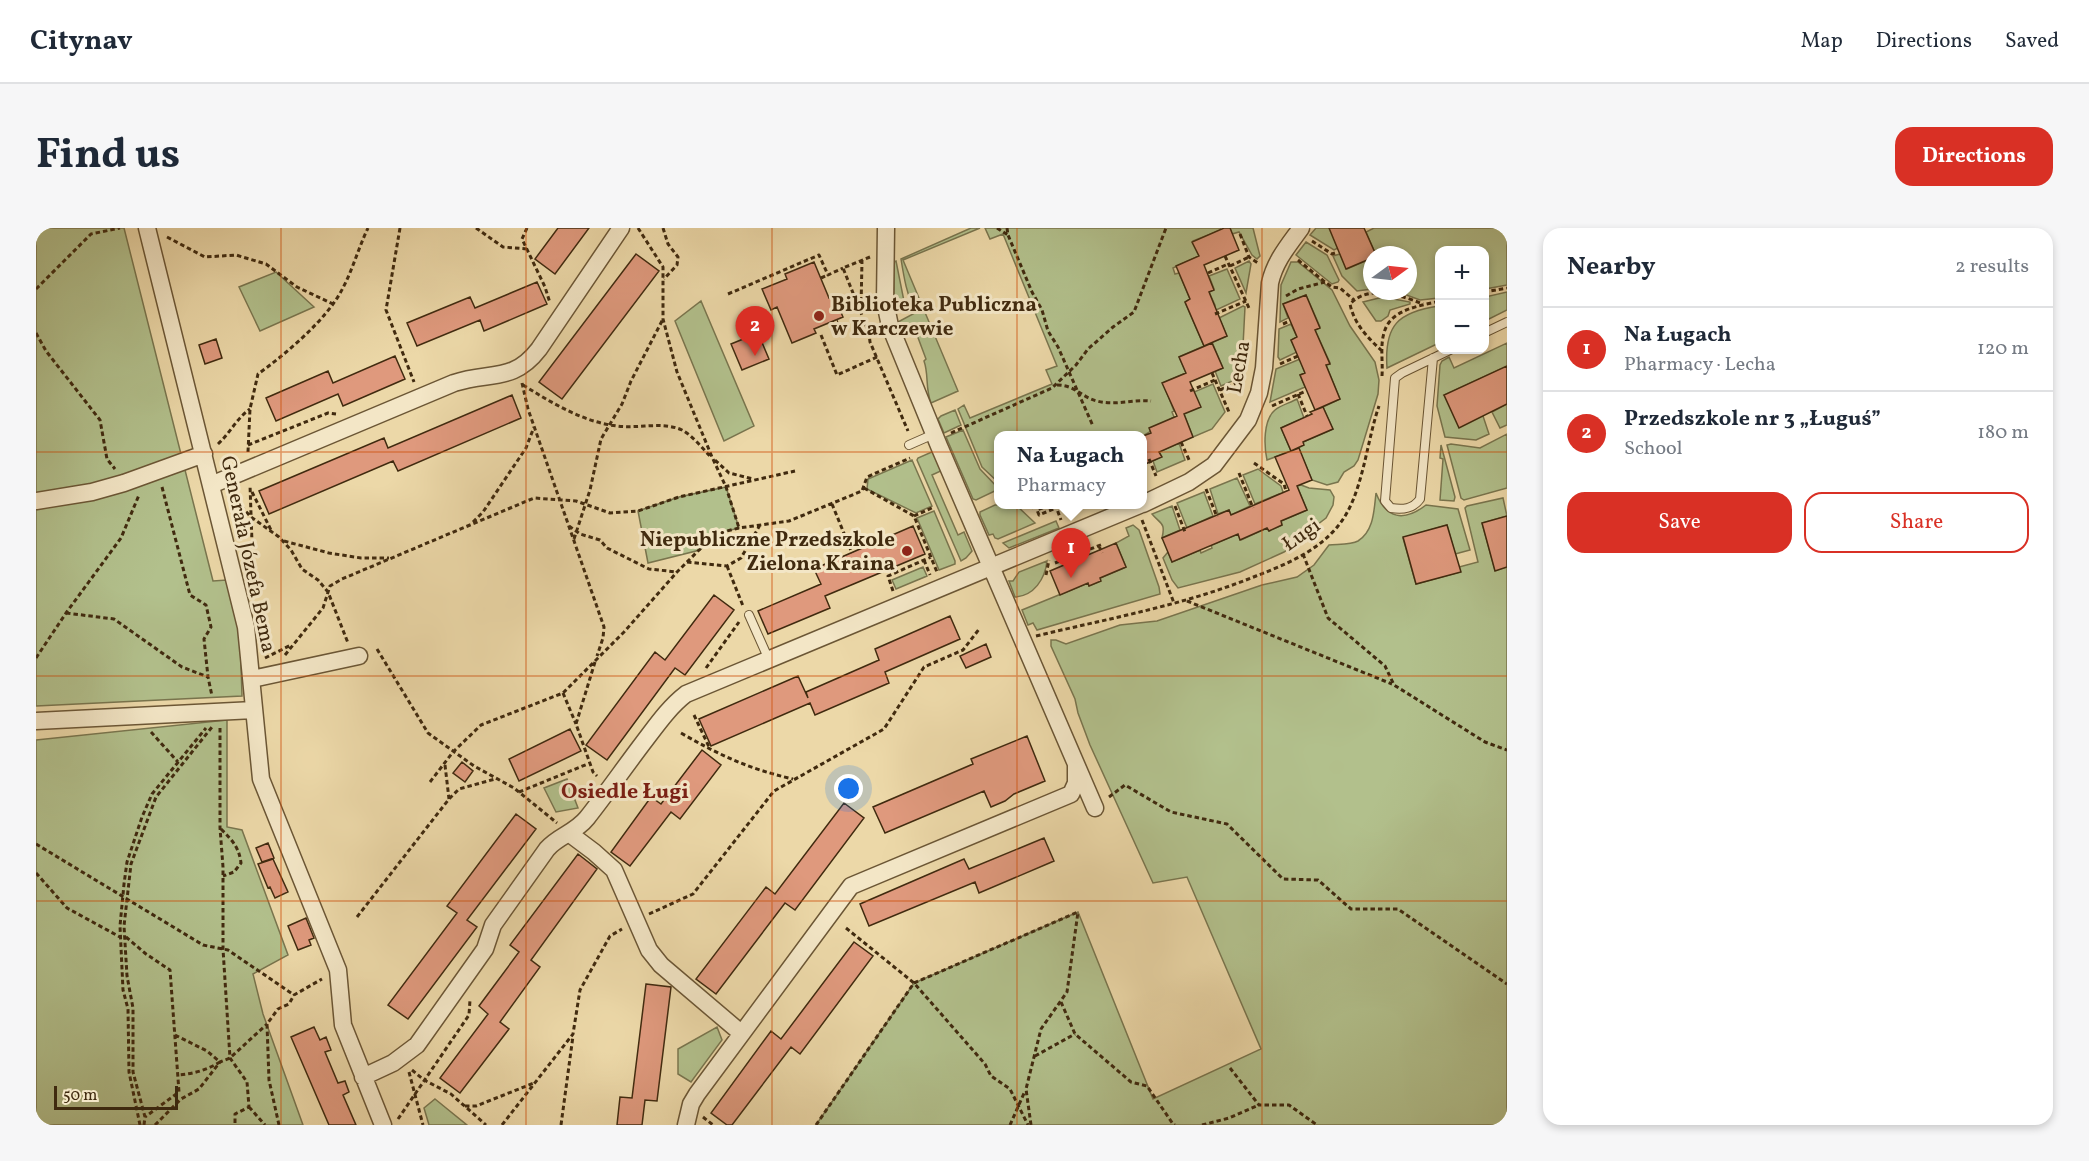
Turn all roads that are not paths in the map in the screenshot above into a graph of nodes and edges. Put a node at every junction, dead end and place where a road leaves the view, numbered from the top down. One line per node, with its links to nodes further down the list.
1 (147, 228): 11 (street, Generała Józefa Bema)
2 (621, 228): 12 (street)
3 (886, 228): 9 (street)
4 (1303, 232): 14 (street, Lecha)
5 (1507, 322): 6 (lane)
6 (1489, 331)
7 (1441, 354): 8 (lane)
8 (1432, 358): 8 (lane)
9 (940, 434): 10 (lane); 16 (street)
10 (909, 444)
11 (204, 454): 12 (street, Generała Józefa Bema); 13 (street)
12 (211, 485): 20 (street, Generała Józefa Bema)
13 (36, 501)
14 (1147, 502)
15 (1130, 509): 16 (street, Lecha)
16 (992, 567): 19 (street, Lecha); 23 (street)
17 (749, 615): 19 (lane)
18 (355, 653): 20 (street)
19 (769, 660): 25 (street, Lecha)
20 (252, 679): 21 (street, Generała Józefa Bema)
21 (254, 710): 22 (street); 27 (street, Generała Józefa Bema)
22 (36, 721)
23 (1076, 764): 24 (street); 26 (street)
24 (1095, 808)
25 (570, 834): 26 (street); 27 (street, Lecha)
26 (741, 1033): 29 (street)
27 (363, 1077): 28 (street, Generała Józefa Bema)
28 (383, 1125)
29 (686, 1125)

